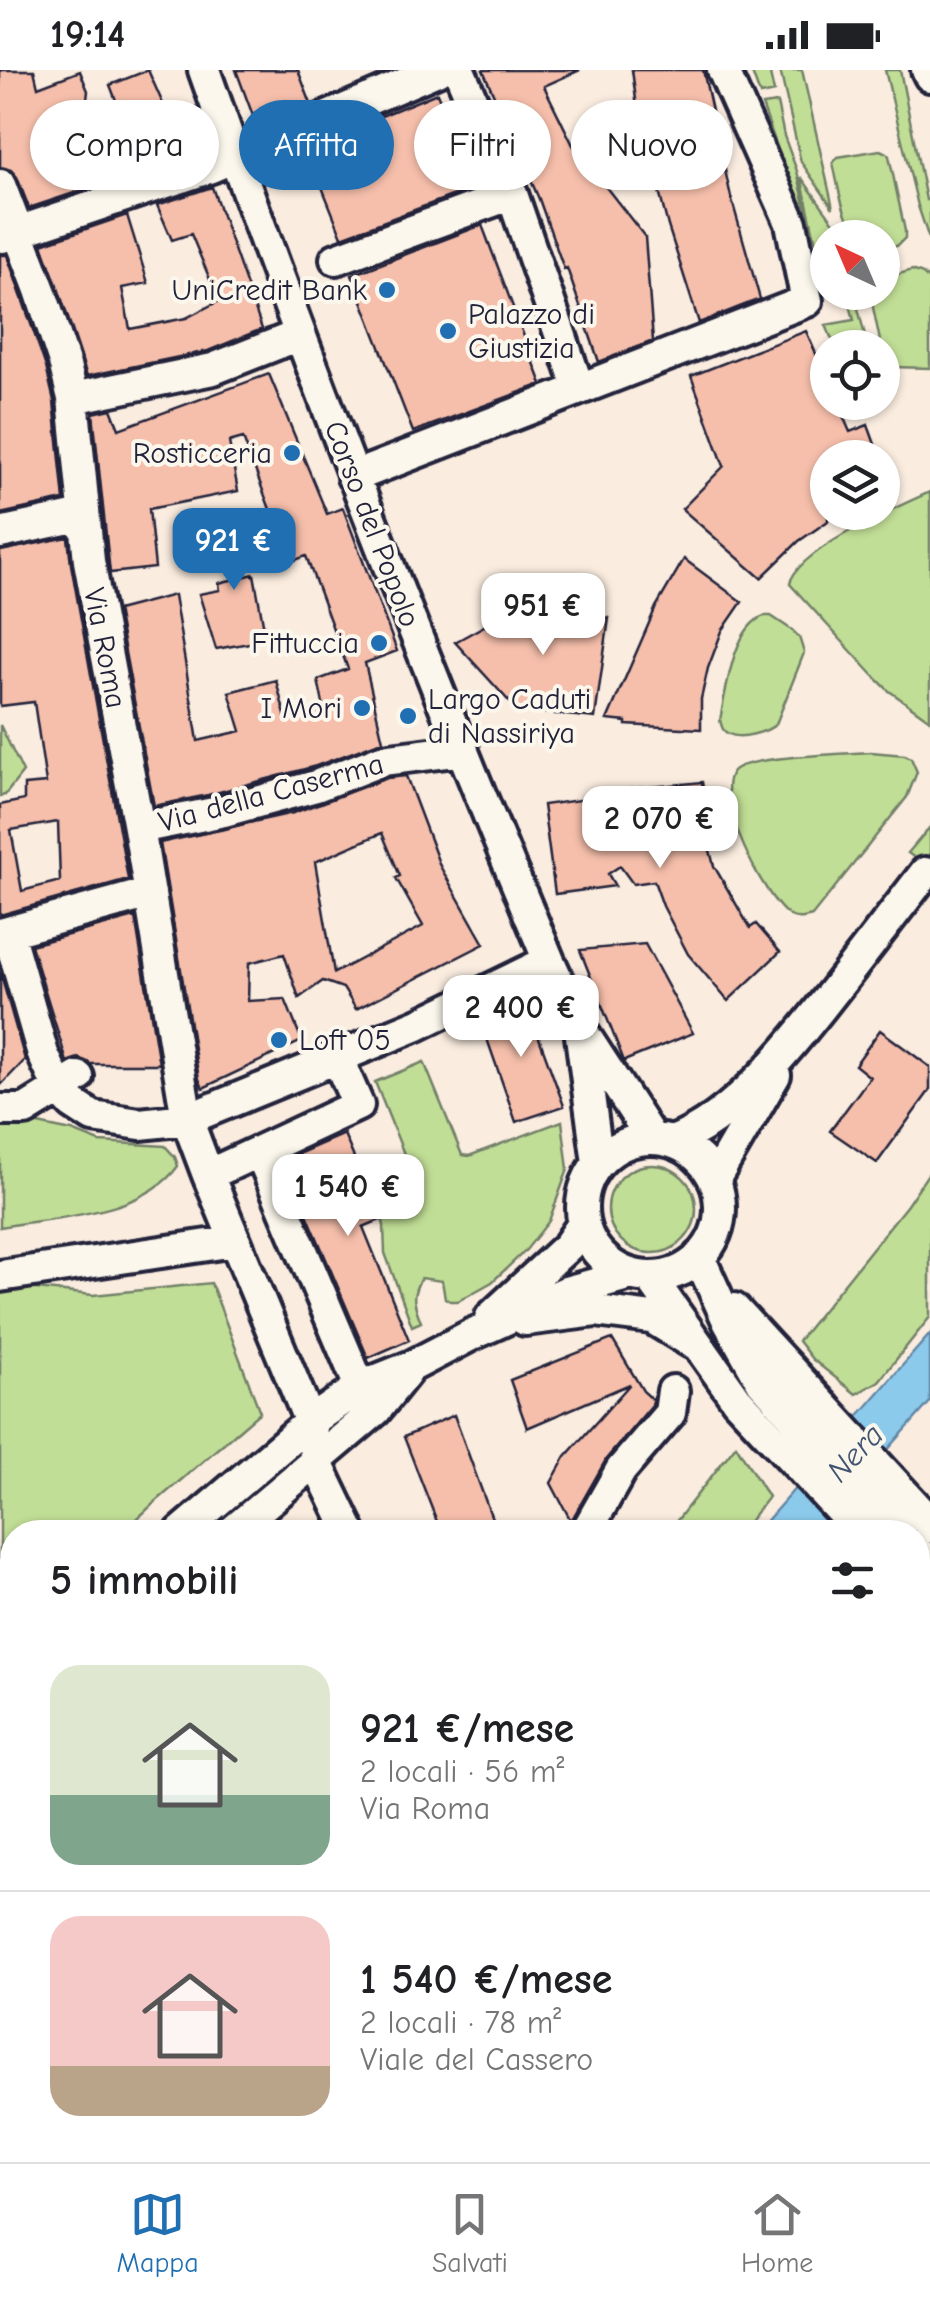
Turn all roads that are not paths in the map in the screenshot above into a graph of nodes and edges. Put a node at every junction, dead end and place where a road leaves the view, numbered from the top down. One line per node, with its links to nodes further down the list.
1 (204, 70): 6 (street, Corso del Popolo)
2 (437, 70): 5 (street)
3 (459, 70): 8 (street)
4 (724, 70): 12 (street)
5 (387, 80): 6 (street)
6 (234, 158): 9 (street); 11 (street, Corso del Popolo)
7 (0, 185): 9 (street, Via Roma)
8 (512, 194): 10 (street); 12 (street)
9 (9, 235): 13 (street, Via Roma)
10 (336, 259)
11 (299, 335): 13 (street); 14 (street, Corso del Popolo)
12 (578, 388): 14 (street)
13 (73, 398): 15 (street, Via Roma)
14 (353, 477): 17 (street, Corso del Popolo)
15 (83, 515): 16 (street); 18 (street, Via Roma)
16 (0, 533)
17 (463, 750): 18 (street, Via della Caserma); 22 (street, Corso del Popolo)
18 (139, 828): 20 (street, Via Roma)
19 (925, 873): 24 (street)
20 (150, 893): 21 (street); 28 (street, Via Roma)
21 (4, 933): 26 (street)
22 (549, 962): 23 (street, Corso del Popolo); 25 (street)
23 (580, 1028): 29 (street, Corso del Popolo); 31 (street, Corso del Popolo)
24 (788, 1050): 29 (street); 33 (street)
25 (337, 1058): 28 (street); 30 (street)
26 (70, 1090): 27 (street); 28 (street)
27 (0, 1110)
28 (187, 1118): 32 (street, Via Roma)
29 (662, 1140): 31 (street); 33 (street)
30 (260, 1152): 32 (street); 45 (street)
31 (598, 1163): 34 (street)
32 (208, 1176): 35 (street, Via Roma)
33 (714, 1180): 36 (street)
34 (584, 1224): 38 (street); 41 (street)
35 (235, 1241): 37 (street); 46 (street, Via Roma)
36 (699, 1257): 38 (street); 43 (street)
37 (0, 1276)
38 (640, 1276): 39 (street); 40 (street)
39 (677, 1314): 42 (street); 43 (street)
40 (502, 1322): 41 (street); 42 (street)
41 (472, 1334): 45 (street)
42 (698, 1346): 52 (street)
43 (773, 1372): 53 (street)
44 (673, 1392): 51 (street)
45 (368, 1398): 46 (street); 47 (street)
46 (310, 1422): 47 (street, Via Roma); 48 (street)
47 (316, 1461): 49 (street); 50 (street, Via Roma)
48 (195, 1520)
49 (246, 1520)
50 (344, 1520)
51 (593, 1520)
52 (849, 1520)
53 (907, 1520)

